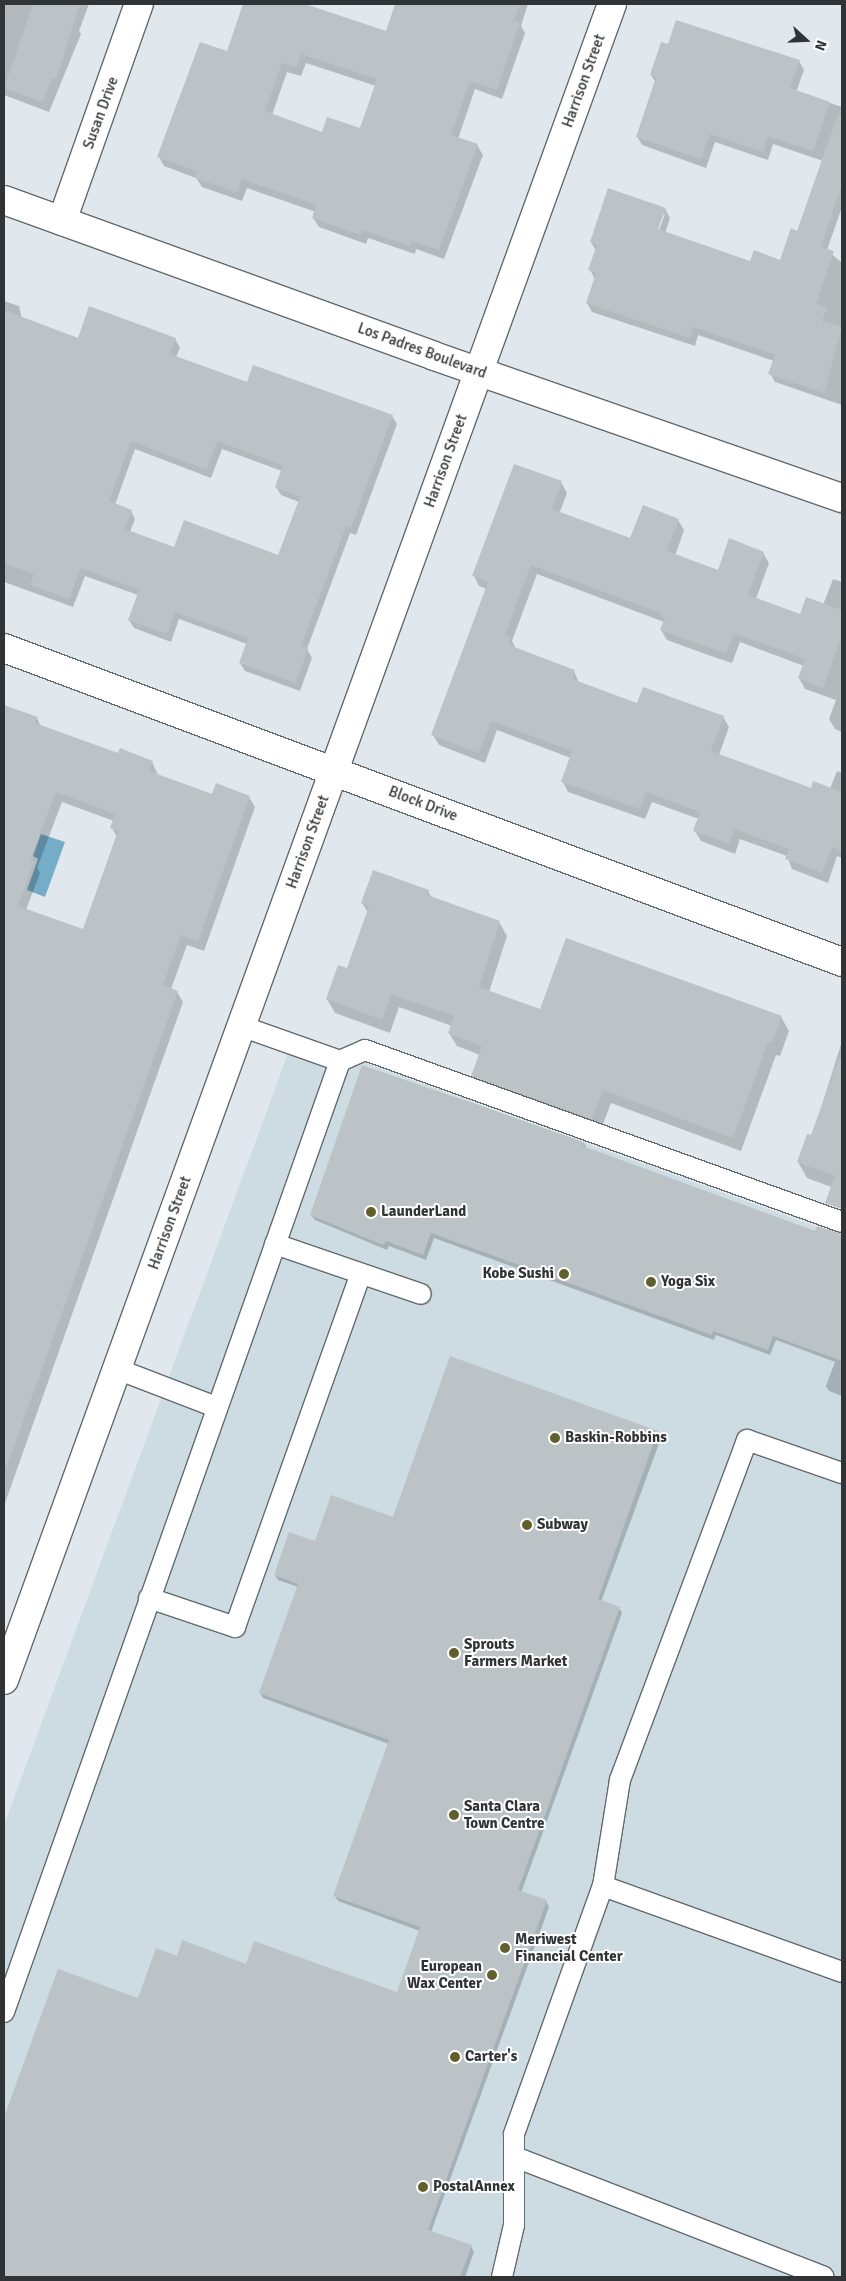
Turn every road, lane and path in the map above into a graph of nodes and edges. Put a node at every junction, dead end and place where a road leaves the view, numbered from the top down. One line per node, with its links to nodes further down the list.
1 (139, 4): 4 (street, Susan Drive)
2 (612, 4): 5 (street, Harrison Street)
3 (4, 200): 4 (street, Los Padres Boulevard)
4 (62, 221): 5 (street, Los Padres Boulevard)
5 (478, 372): 6 (street, Los Padres Boulevard); 8 (street, Harrison Street)
6 (842, 498)
7 (4, 648): 8 (street, Block Drive)
8 (334, 771): 9 (street, Block Drive); 10 (street, Harrison Street)
9 (842, 962)
10 (242, 1026): 11 (lane); 16 (street, Harrison Street)
11 (340, 1061): 12 (lane); 13 (lane)
12 (842, 1222)
13 (274, 1244): 14 (lane); 17 (lane)
14 (361, 1274): 15 (lane); 19 (lane)
15 (421, 1294)
16 (117, 1369): 17 (lane); 20 (street, Harrison Street)
17 (216, 1407): 19 (lane)
18 (842, 1473): 21 (lane)
19 (149, 1598): 23 (lane)
20 (4, 1680)
21 (602, 1886): 22 (lane); 24 (lane)
22 (842, 1972)
23 (4, 2012)
24 (515, 2157): 25 (lane); 26 (lane)
25 (502, 2277)
26 (824, 2277)

